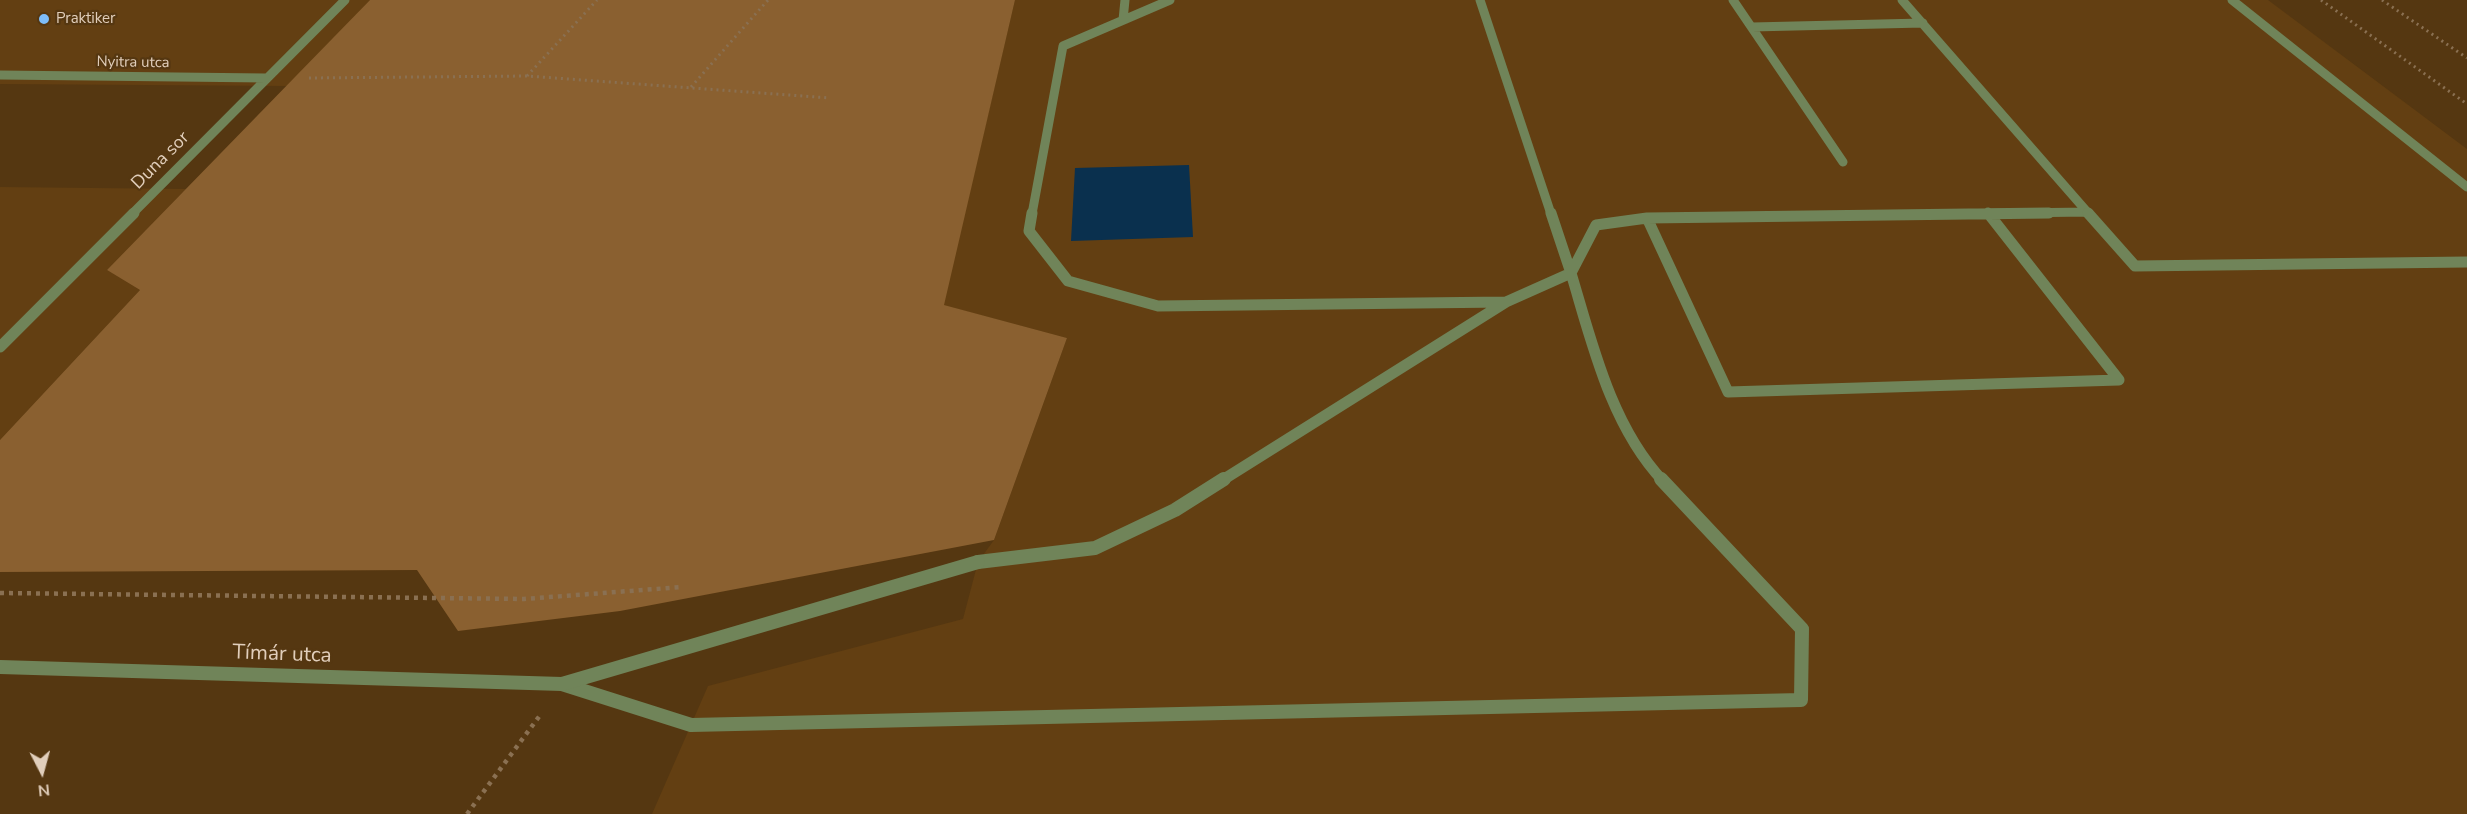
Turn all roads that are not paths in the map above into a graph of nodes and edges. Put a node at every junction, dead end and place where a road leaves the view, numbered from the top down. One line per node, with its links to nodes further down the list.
1 (345, 0): 12 (street, Duna sor)
2 (1125, 0): 8 (street)
3 (1170, 0): 8 (street)
4 (1480, 0): 19 (street)
5 (1733, 0): 10 (street)
6 (1902, 0): 9 (street)
7 (2232, 0): 14 (street)
8 (1123, 20): 20 (street)
9 (1923, 23): 10 (street); 15 (street)
10 (1752, 27): 13 (street)
11 (0, 75): 12 (street, Nyitra utca)
12 (266, 78): 21 (street, Duna sor)
13 (1843, 162)
14 (2467, 187)
15 (2088, 212): 16 (street); 18 (street)
16 (1988, 213): 17 (street); 17 (street)
17 (1647, 218): 19 (street)
18 (2467, 262)
19 (1571, 273): 20 (street); 23 (street)
20 (1506, 302): 23 (street)
21 (0, 347)
22 (0, 667): 23 (street, Tímár utca)
23 (562, 684)

